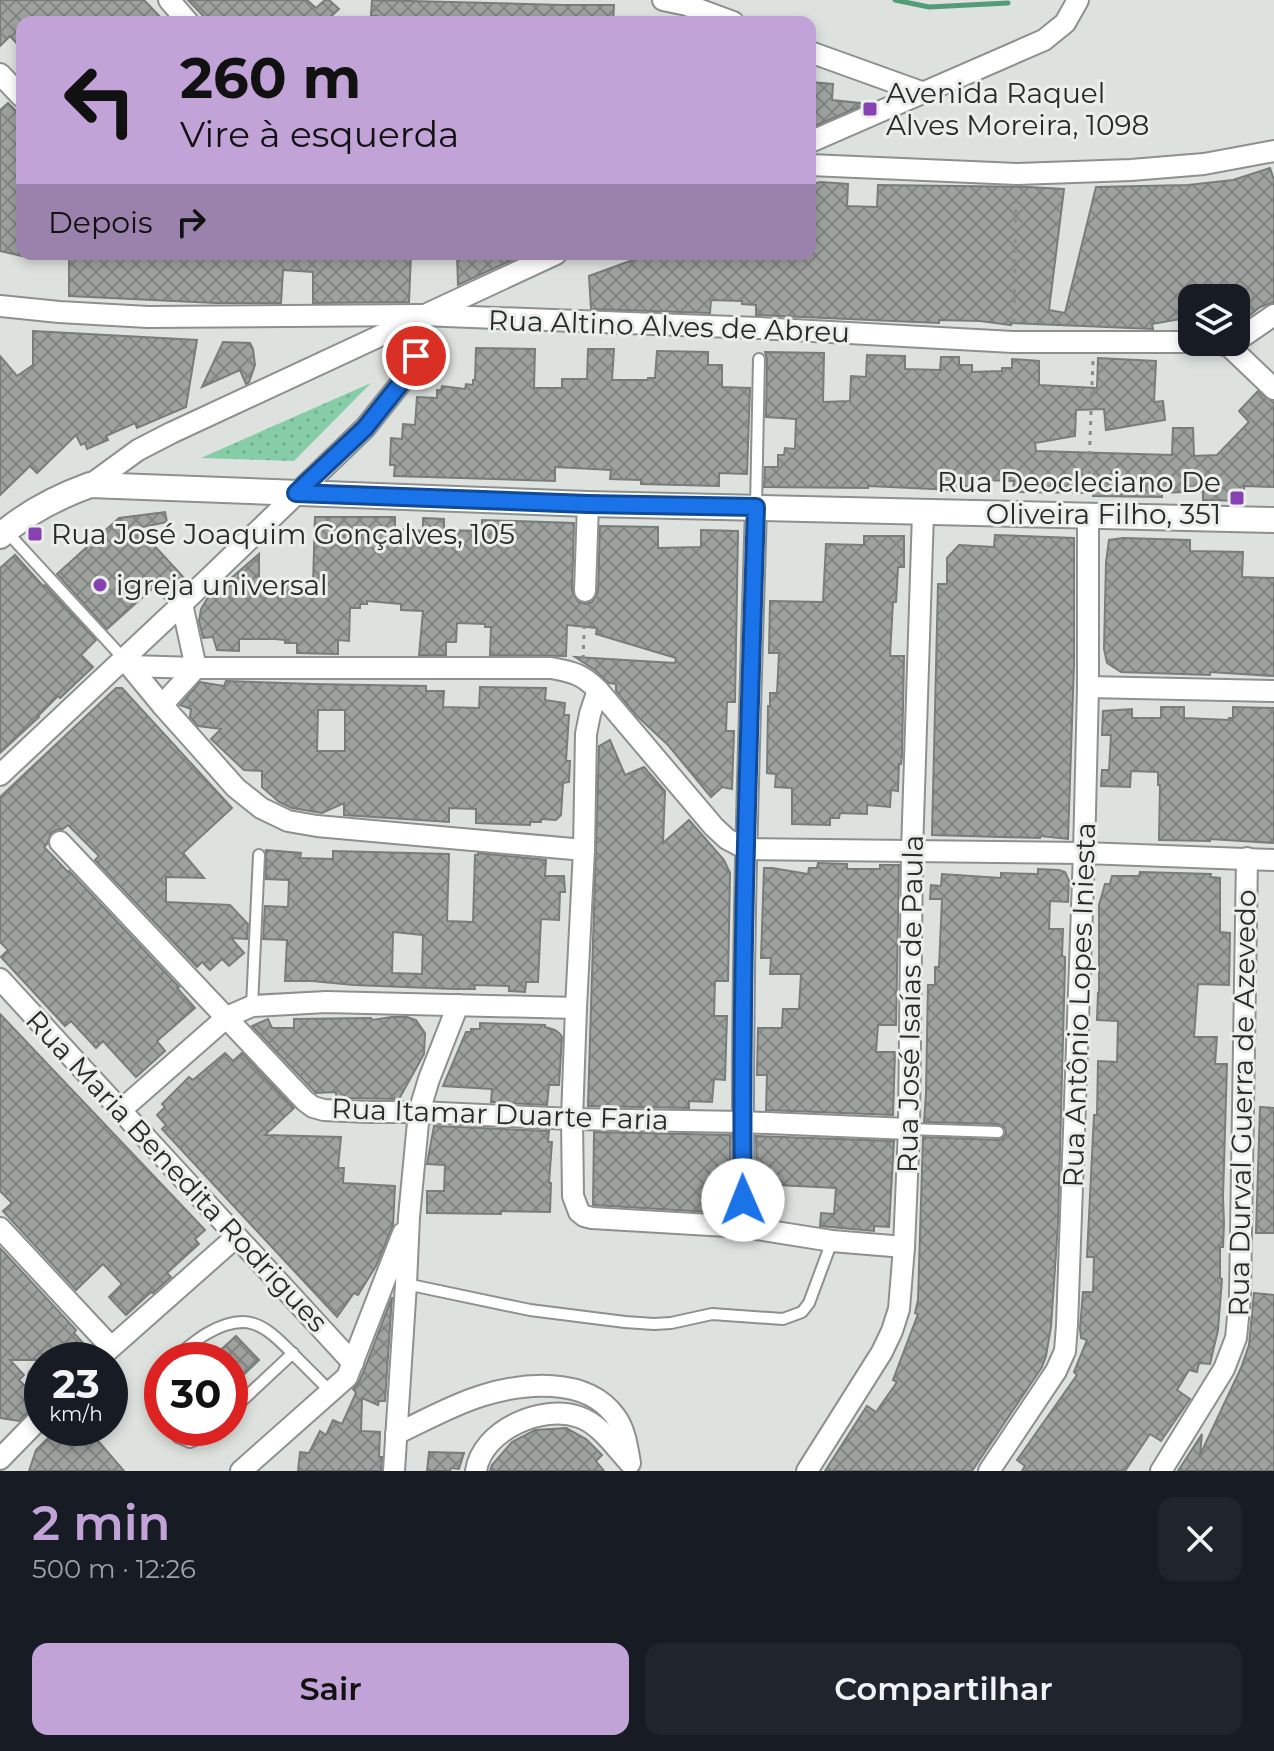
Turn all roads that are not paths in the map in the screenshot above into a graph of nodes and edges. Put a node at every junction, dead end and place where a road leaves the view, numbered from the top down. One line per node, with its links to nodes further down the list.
1 (169, 0): 4 (street)
2 (663, 0): 5 (street)
3 (1078, 0): 9 (street)
4 (183, 16)
5 (717, 16)
6 (816, 54): 9 (street)
7 (0, 74): 8 (street)
8 (16, 91)
9 (924, 93): 10 (street)
10 (816, 139)
11 (1274, 151): 12 (street)
12 (816, 165)
13 (543, 260): 15 (street)
14 (0, 306): 15 (street, Rua Altino Alves de Abreu)
15 (420, 315): 18 (street, Rua Altino Alves de Abreu); 22 (street); 23 (street)
16 (1274, 315): 17 (street)
17 (1250, 331)
18 (1178, 342)
19 (1245, 356): 21 (street)
20 (759, 359): 25 (lane)
21 (1274, 389)
22 (90, 485): 23 (street); 29 (street)
23 (296, 493): 24 (street); 31 (street)
24 (588, 504): 25 (street); 30 (street)
25 (756, 507): 26 (street); 40 (street)
26 (923, 513): 27 (street); 42 (street, Rua José Isaías de Paula)
27 (1088, 517): 28 (street); 35 (street, Rua Antônio Lopes Iniesta)
28 (1274, 520)
29 (2, 531): 32 (lane)
30 (585, 591)
31 (182, 604): 32 (street); 33 (street)
32 (127, 662): 33 (street); 37 (street); 38 (street)
33 (196, 668): 34 (street); 37 (street)
34 (590, 684): 40 (street); 41 (street)
35 (1088, 687): 36 (street); 43 (street, Rua Antônio Lopes Iniesta)
36 (1274, 691)
37 (162, 705): 41 (street)
38 (0, 775)
39 (60, 842): 51 (street, Rua Itamar Duarte Faria)
40 (746, 849): 42 (street); 55 (street)
41 (584, 850): 50 (street)
42 (912, 851): 43 (street); 56 (street, Rua José Isaías de Paula)
43 (1084, 853): 45 (street); 80 (street, Rua Antônio Lopes Iniesta)
44 (259, 855): 49 (lane)
45 (1247, 858): 46 (street); 81 (street, Rua Durval Guerra de Azevedo)
46 (1274, 860)
47 (3, 989): 52 (street, Rua Maria Benedita Rodrigues)
48 (458, 1005): 49 (street); 50 (street); 53 (street)
49 (252, 1006): 51 (street)
50 (576, 1008): 54 (street)
51 (227, 1017): 52 (street); 53 (street, Rua Itamar Duarte Faria)
52 (121, 1110): 61 (street, Rua Maria Benedita Rodrigues)
53 (419, 1112): 54 (street, Rua Itamar Duarte Faria); 58 (street)
54 (572, 1119): 55 (street, Rua Itamar Duarte Faria); 59 (street)
55 (742, 1122): 56 (street, Rua Itamar Duarte Faria); 59 (street)
56 (909, 1129): 57 (lane); 63 (street, Rua José Isaías de Paula)
57 (998, 1132)
58 (409, 1217): 64 (street); 69 (street)
59 (744, 1227): 62 (street)
60 (0, 1228): 65 (street)
61 (236, 1237): 66 (street); 69 (street, Rua Maria Benedita Rodrigues)
62 (832, 1241): 63 (street); 64 (lane)
63 (904, 1247): 79 (street, Rua José Isaías de Paula)
64 (406, 1284): 73 (street)
65 (95, 1342)
66 (117, 1342)
67 (196, 1342): 68 (lane)
68 (293, 1353): 70 (lane); 71 (lane)
69 (353, 1363): 70 (street)
70 (331, 1392): 76 (street)
71 (248, 1395)
72 (24, 1434): 74 (street)
73 (396, 1434): 75 (street); 77 (street)
74 (0, 1459)
75 (634, 1467): 78 (street)
76 (241, 1471)
77 (394, 1471)
78 (476, 1471)
79 (807, 1471)
80 (989, 1471)
81 (1161, 1471)

